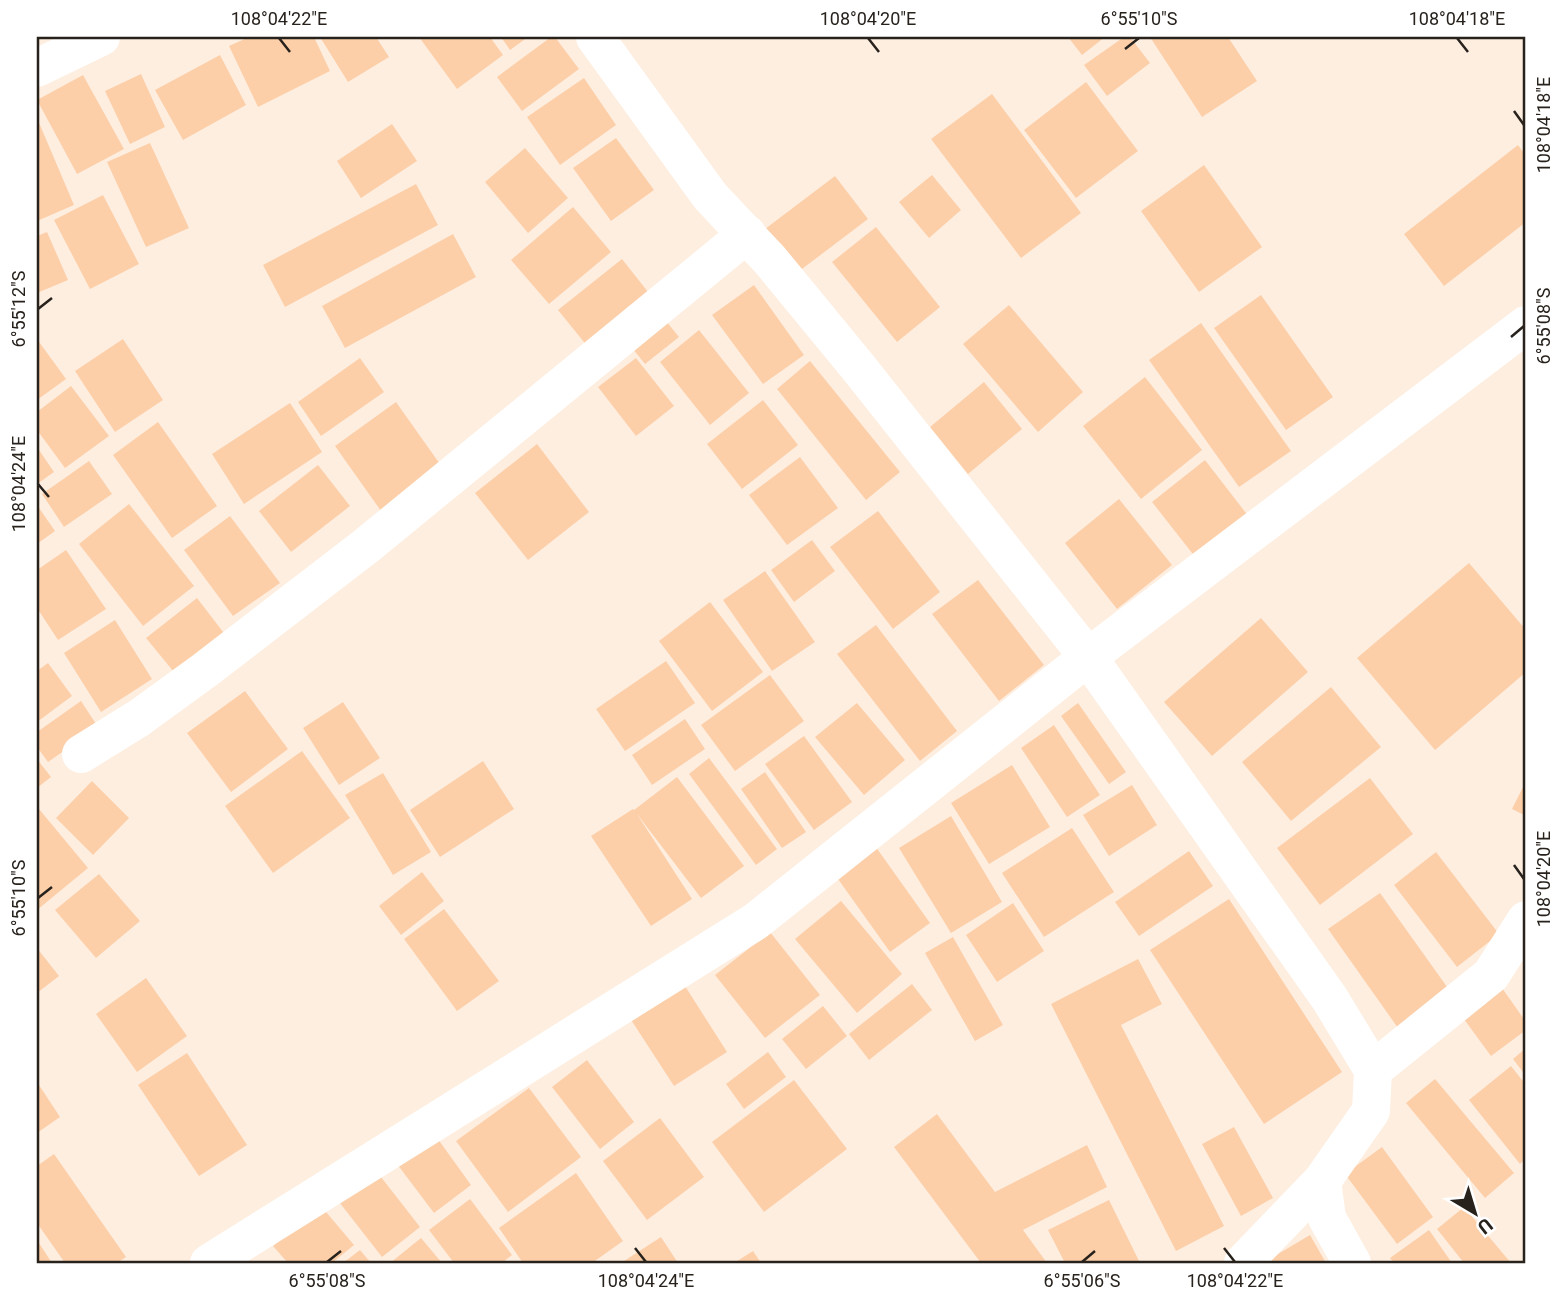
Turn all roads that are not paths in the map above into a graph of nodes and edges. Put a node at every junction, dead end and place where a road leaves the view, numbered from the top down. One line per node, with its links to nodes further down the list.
1 (101, 37): 3 (street)
2 (595, 37): 4 (street)
3 (37, 68)
4 (747, 234): 6 (street); 7 (street)
5 (1526, 325): 6 (street)
6 (1088, 657): 9 (street); 11 (street)
7 (81, 754)
8 (1526, 920): 9 (street)
9 (1373, 1070): 10 (street)
10 (1322, 1181): 12 (street); 13 (street)
11 (209, 1263)
12 (1243, 1263)
13 (1353, 1263)

